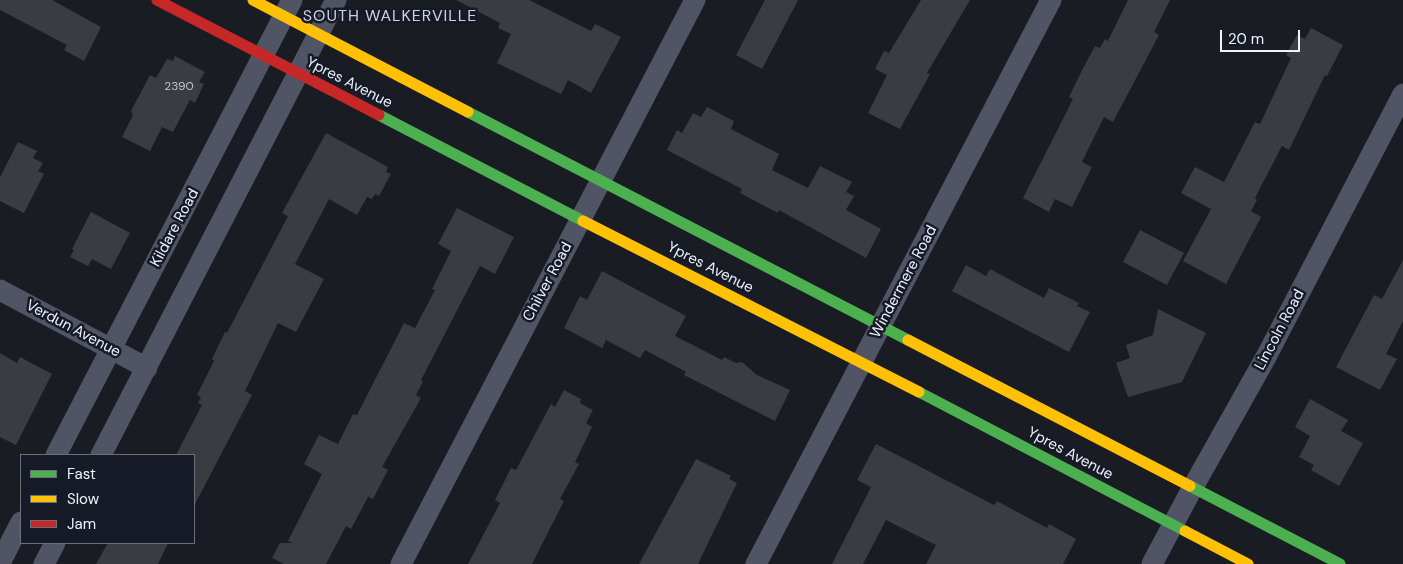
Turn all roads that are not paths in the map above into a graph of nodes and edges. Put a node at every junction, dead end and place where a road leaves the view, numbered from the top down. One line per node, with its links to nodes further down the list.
1 (157, 0): 8 (main road, Ypres Avenue)
2 (253, 0): 6 (main road, Ypres Avenue)
3 (336, 0): 7 (street)
4 (695, 0): 11 (street, Chilver Road)
5 (1051, 0): 14 (street, Windermere Road)
6 (288, 8): 7 (main road, Ypres Avenue); 8 (street, Kildare Road)
7 (318, 34): 9 (street); 11 (main road, Ypres Avenue)
8 (263, 56): 9 (main road, Ypres Avenue); 15 (street, Kildare Road)
9 (298, 74): 12 (main road, Ypres Avenue); 17 (street)
10 (1403, 94): 20 (street, Lincoln Road)
11 (601, 180): 12 (street, Chilver Road); 14 (main road, Ypres Avenue)
12 (581, 220): 16 (main road, Ypres Avenue); 26 (street, Chilver Road)
13 (0, 290): 15 (street, Verdun Avenue)
14 (881, 326): 16 (street, Windermere Road); 20 (main road, Ypres Avenue)
15 (111, 349): 17 (street, Verdun Avenue); 18 (street, Kildare Road)
16 (862, 362): 22 (main road, Ypres Avenue); 27 (street, Windermere Road)
17 (147, 368): 19 (street)
18 (57, 454)
19 (102, 454)
20 (1193, 487): 22 (street, Lincoln Road); 30 (main road, Ypres Avenue)
21 (20, 524): 24 (street)
22 (1172, 525): 28 (street, Lincoln Road); 29 (main road, Ypres Avenue)
23 (54, 544): 25 (street)
24 (0, 563)
25 (44, 564)
26 (401, 564)
27 (756, 564)
28 (1152, 564)
29 (1248, 564)
30 (1340, 564)

